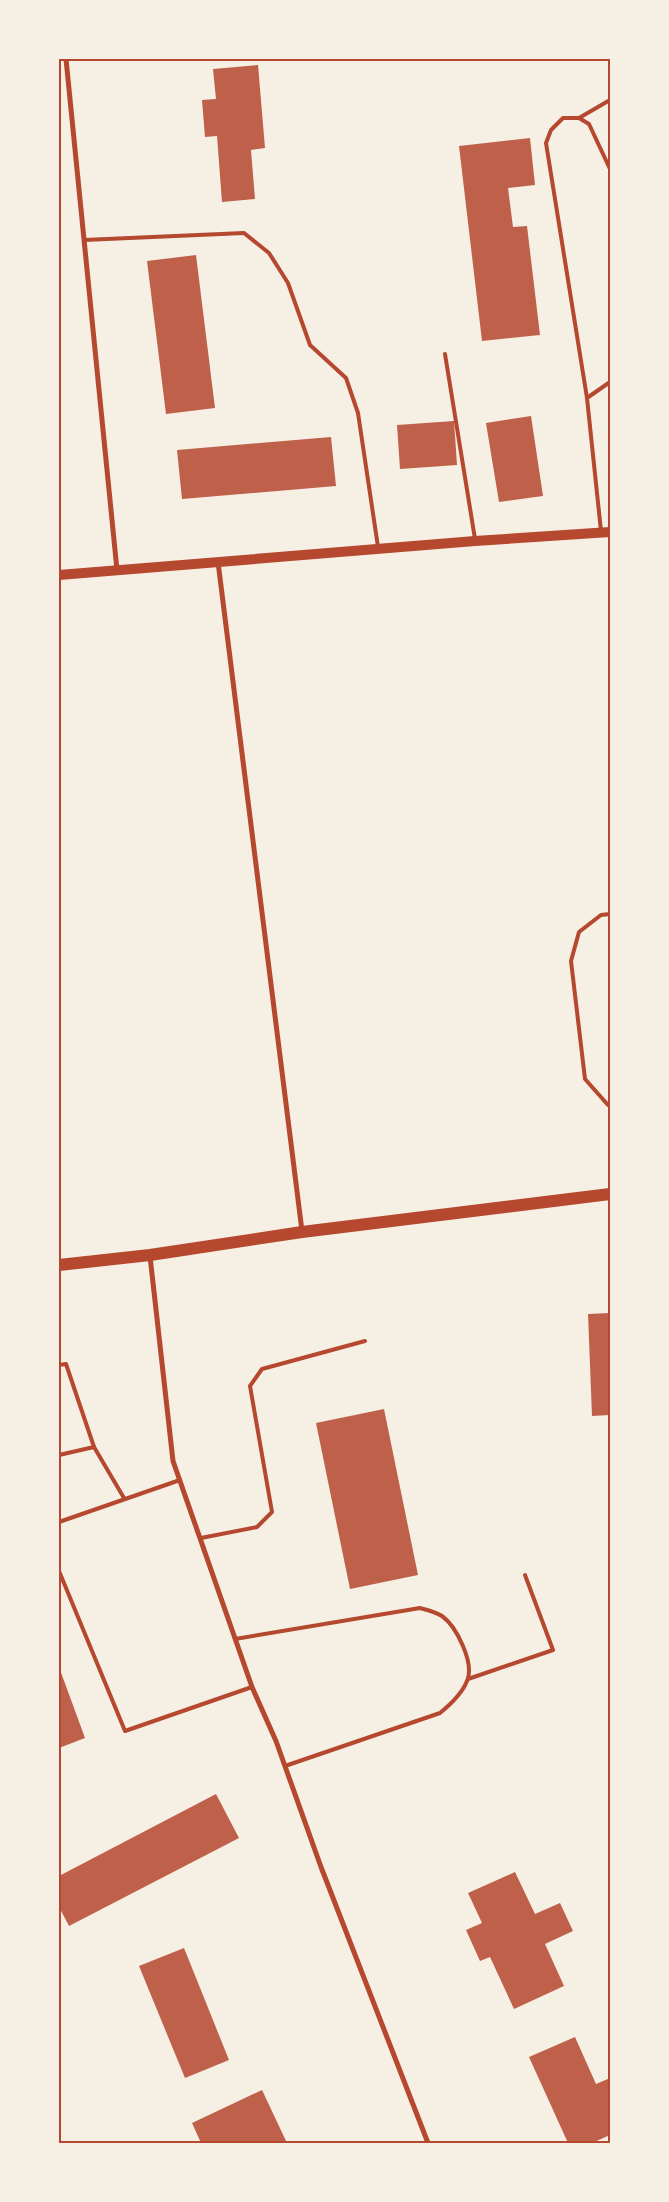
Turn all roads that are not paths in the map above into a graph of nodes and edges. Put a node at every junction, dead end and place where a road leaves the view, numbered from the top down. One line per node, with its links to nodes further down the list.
1 (66, 59): 5 (street)
2 (610, 100): 3 (lane)
3 (579, 118): 4 (lane); 8 (lane)
4 (610, 169)
5 (84, 240): 11 (lane); 13 (street)
6 (445, 354): 10 (lane)
7 (610, 382): 8 (lane)
8 (587, 398): 9 (lane)
9 (606, 533): 10 (main road)
10 (476, 541): 11 (main road)
11 (378, 549): 12 (main road)
12 (218, 562): 13 (main road); 18 (street)
13 (118, 570): 14 (main road)
14 (59, 575)
15 (610, 914): 16 (lane)
16 (608, 1105)
17 (610, 1194): 18 (main road)
18 (302, 1232): 19 (main road)
19 (150, 1255): 20 (main road); 25 (street)
20 (59, 1265)
21 (365, 1341): 28 (lane)
22 (59, 1365): 23 (lane)
23 (94, 1447): 24 (lane); 26 (lane)
24 (59, 1455)
25 (180, 1480): 26 (lane); 28 (street)
26 (124, 1498): 27 (lane)
27 (59, 1522)
28 (201, 1538): 31 (street)
29 (59, 1571): 33 (lane)
30 (524, 1575): 32 (lane)
31 (235, 1639): 32 (lane); 33 (street)
32 (468, 1679): 34 (lane)
33 (252, 1687): 34 (street)
34 (285, 1766): 35 (street)
35 (428, 2143)

